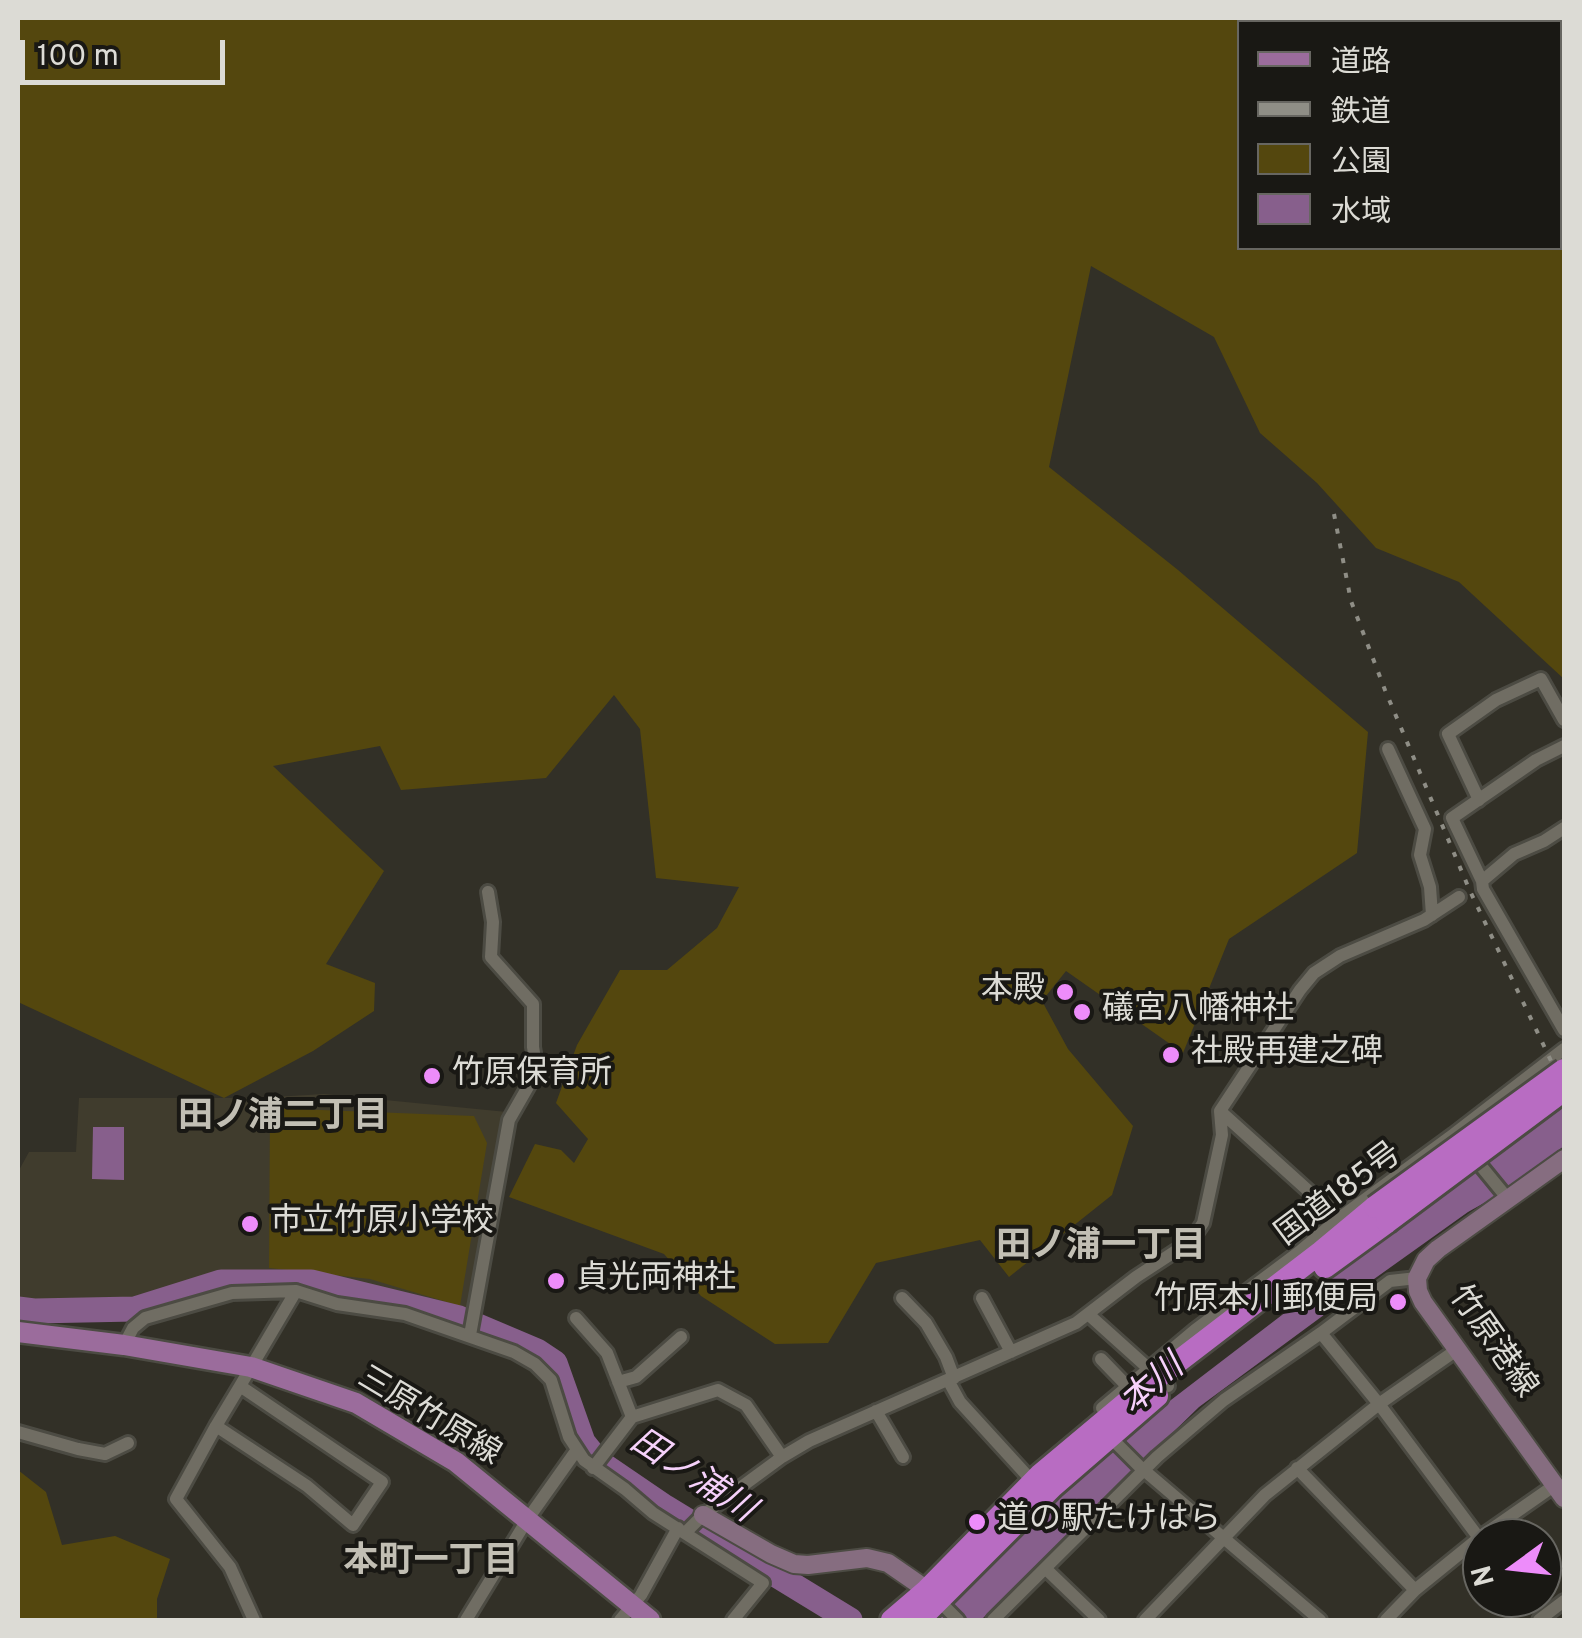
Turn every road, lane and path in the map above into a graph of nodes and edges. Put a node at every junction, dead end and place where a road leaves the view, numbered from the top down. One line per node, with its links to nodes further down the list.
1 (1564, 720): 4 (street)
2 (1564, 746): 4 (street)
3 (1388, 749): 9 (street)
4 (1478, 800): 6 (street)
5 (1564, 828): 6 (street)
6 (1482, 880): 10 (street)
7 (488, 892): 26 (street)
8 (1459, 897): 9 (street)
9 (1432, 914): 14 (street)
10 (1564, 1030)
11 (1564, 1049): 15 (street)
12 (1564, 1070): 18 (highway, 国道185号, bridge)
13 (1564, 1090): 18 (highway, 国道185号, bridge)
14 (1220, 1110): 19 (street); 24 (street)
15 (1456, 1136): 17 (street, bridge); 19 (street)
16 (1564, 1160): 17 (main road, 竹原港線)
17 (1505, 1196): 20 (main road, 竹原港線)
18 (1381, 1214): 19 (highway, 国道185号); 35 (highway, 国道185号)
19 (1344, 1224): 35 (highway, 国道185号)
20 (1417, 1278): 28 (street); 31 (main road, 竹原港線)
21 (296, 1291): 26 (street); 30 (street); 34 (street)
22 (902, 1298): 36 (street)
23 (982, 1298): 32 (street)
24 (1088, 1314): 32 (street); 35 (street)
25 (576, 1318): 37 (street)
26 (471, 1327): 46 (street)
27 (18, 1332): 30 (main road, 三原竹原線)
28 (1321, 1333): 39 (street); 50 (street)
29 (681, 1337): 37 (street)
30 (124, 1345): 34 (main road, 三原竹原線)
31 (1458, 1349): 39 (street); 53 (main road, 竹原港線)
32 (1012, 1352): 36 (street)
33 (1101, 1359): 38 (street)
34 (246, 1376): 42 (street); 42 (street); 57 (main road, 三原竹原線)
35 (1158, 1377): 38 (street); 43 (highway, 国道185号)
36 (951, 1379): 40 (street); 52 (street)
37 (618, 1382): 41 (street)
38 (1127, 1386): 43 (street)
39 (1379, 1404): 51 (street); 55 (street)
40 (876, 1411): 47 (street); 48 (street)
41 (632, 1417): 47 (street); 49 (street)
42 (216, 1426): 66 (street)
43 (1107, 1429): 50 (street); 52 (highway, 国道185号); 63 (highway, 国道185号)
44 (18, 1432): 45 (street)
45 (128, 1443)
46 (576, 1451): 49 (street); 57 (street)
47 (782, 1457): 54 (street)
48 (903, 1457)
49 (593, 1468): 58 (street)
50 (1142, 1468): 59 (street); 61 (street)
51 (1297, 1468): 59 (street); 62 (street)
52 (1033, 1482): 63 (highway, 国道185号)
53 (1560, 1491): 56 (street)
54 (701, 1517): 58 (street); 63 (main road)
55 (1465, 1518)
56 (1514, 1518)
57 (527, 1520): 65 (main road, 三原竹原線); 67 (street)
58 (684, 1530): 65 (street); 69 (street)
59 (1225, 1538): 75 (street); 76 (street)
60 (1462, 1552): 62 (street)
61 (1046, 1569): 73 (street); 74 (street)
62 (1415, 1590): 77 (street)
63 (937, 1600): 70 (highway, 国道185号); 71 (highway, 国道185号); 72 (street)
64 (1564, 1601): 78 (street)
65 (625, 1613): 68 (main road, 三原竹原線)
66 (254, 1620)
67 (466, 1620)
68 (650, 1620)
69 (733, 1620)
70 (892, 1620)
71 (919, 1620)
72 (958, 1620)
73 (993, 1620)
74 (1099, 1620)
75 (1145, 1620)
76 (1320, 1620)
77 (1386, 1620)
78 (1539, 1620)

